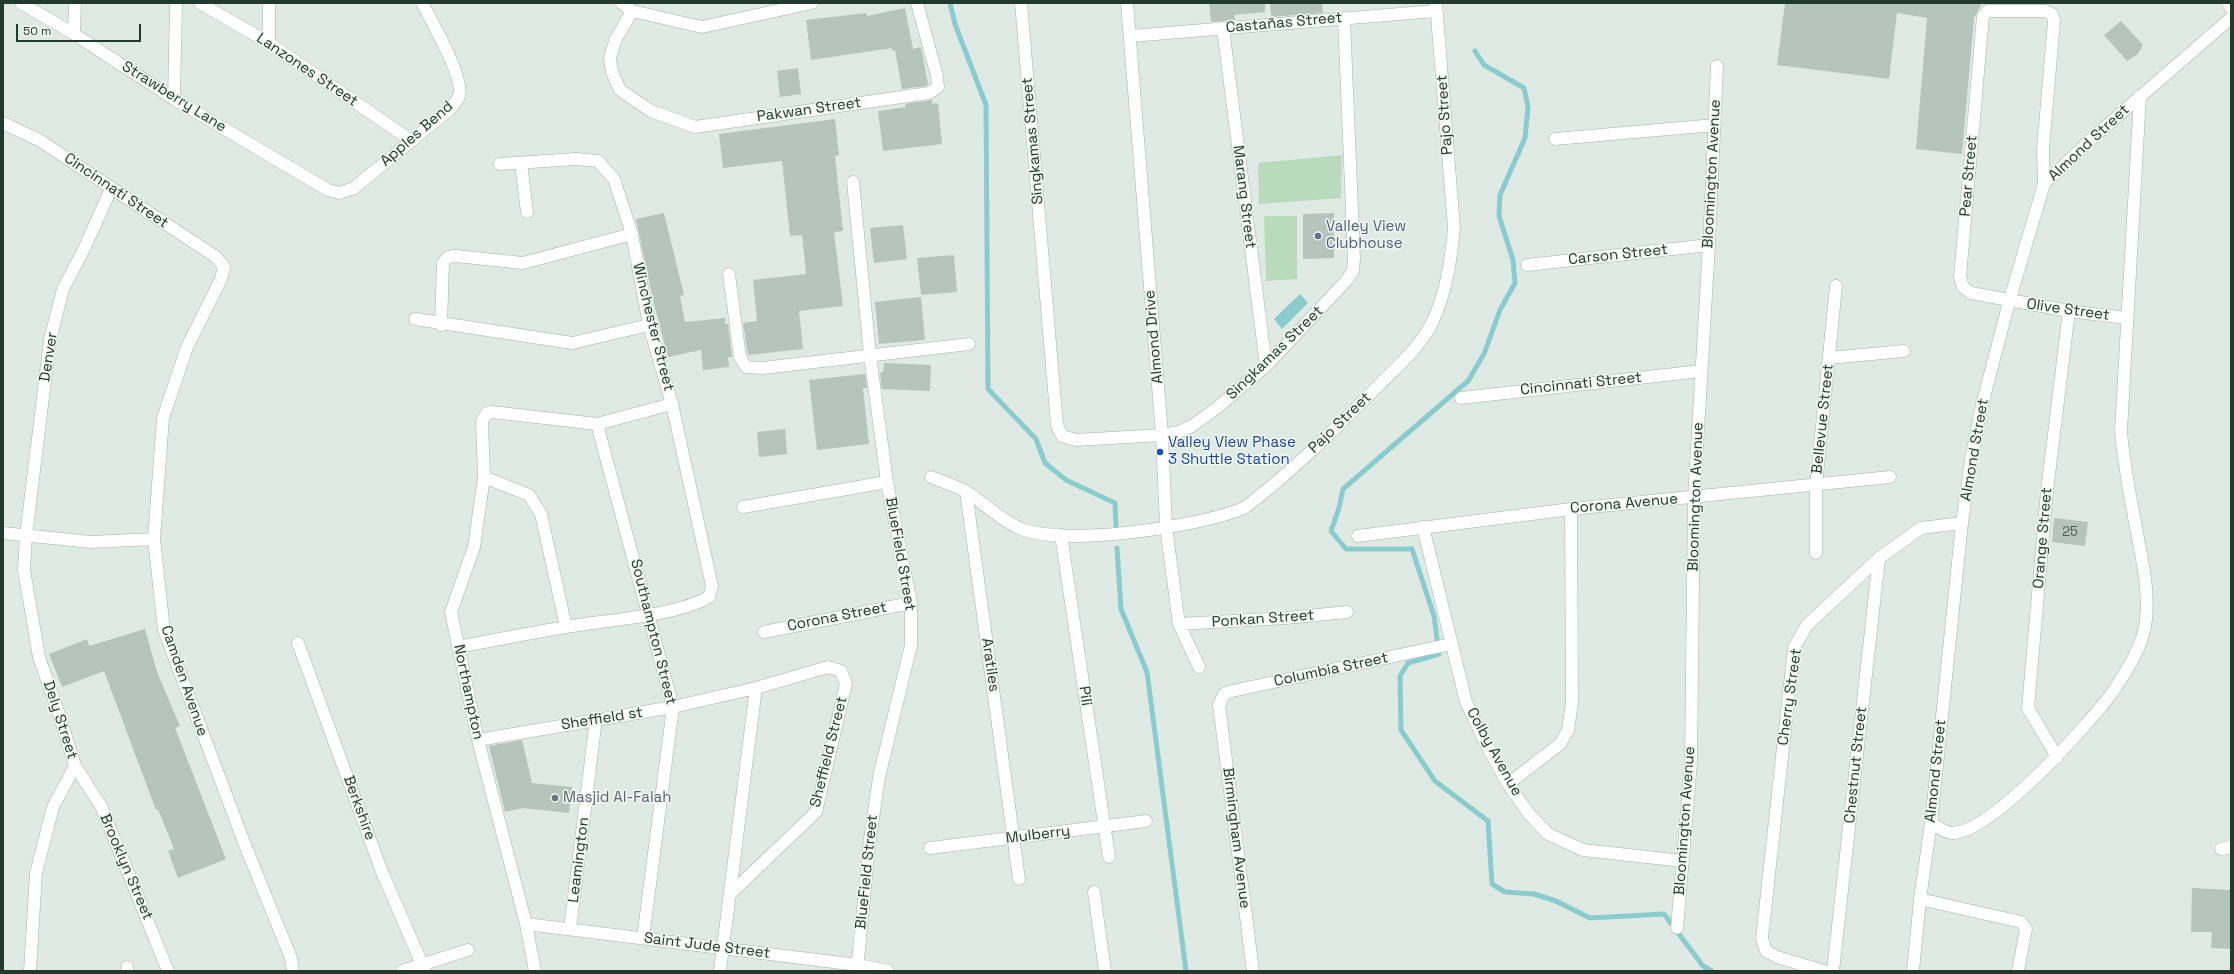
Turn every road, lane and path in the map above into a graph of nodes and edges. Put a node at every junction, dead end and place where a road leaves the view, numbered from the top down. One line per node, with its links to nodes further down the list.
1 (20, 3): 19 (street, Strawberry Lane)
2 (75, 3): 19 (street)
3 (176, 3): 24 (street)
4 (200, 3): 21 (street, Lanzones Street)
5 (269, 3): 21 (street)
6 (422, 3): 28 (street, Apples Bend)
7 (621, 3): 15 (street)
8 (812, 3): 15 (street)
9 (917, 3): 15 (street, Pakwan Street)
10 (1021, 3): 57 (street, Singkamas Street)
11 (1127, 3): 20 (street, Almond Drive)
12 (2228, 3): 14 (street)
13 (1436, 7): 16 (street, Castañas Street); 68 (street, Pajo Street)
14 (2231, 8)
15 (632, 11)
16 (1344, 18): 18 (street, Castañas Street); 52 (street, Singkamas Street)
17 (2231, 18): 23 (street, Almond Street)
18 (1223, 28): 20 (street, Castañas Street); 52 (street, Marang Street)
19 (74, 34): 24 (street, Strawberry Lane)
20 (1131, 36): 57 (street, Almond Drive)
21 (269, 43): 28 (street, Lanzones Street)
22 (1717, 66): 26 (street, Bloomington Avenue)
23 (2140, 96): 32 (street, Almond Street); 44 (street)
24 (174, 99): 34 (street, Strawberry Lane)
25 (3, 123): 33 (street, Cincinnati Street)
26 (1715, 125): 27 (street); 37 (street, Bloomington Avenue)
27 (1555, 139)
28 (412, 141): 34 (street, Apples Bend)
29 (521, 163): 30 (street, Winchester Street); 35 (street); 36 (street, Winchester Street)
30 (500, 164)
31 (853, 182): 50 (street, BlueField Street)
32 (2044, 184): 42 (street, Almond Street); 42 (street, Pear Street)
33 (111, 189): 39 (street, Cincinnati Street); 72 (street, Denver)
34 (328, 190)
35 (527, 212)
36 (632, 234): 46 (street); 47 (street, Winchester Street)
37 (1709, 245): 38 (street, Carson Street); 53 (street, Bloomington Avenue)
38 (1527, 265)
39 (224, 268): 74 (street, Camden Avenue)
40 (729, 274): 50 (street)
41 (1836, 286): 51 (street, Bellevue Street)
42 (2009, 302): 43 (street, Olive Street); 67 (street, Almond Street)
43 (2069, 311): 44 (street, Olive Street); 93 (street, Orange Street)
44 (2126, 318): 93 (street)
45 (414, 319): 46 (street)
46 (442, 324): 47 (street)
47 (649, 325): 55 (street, Winchester Street)
48 (969, 344): 50 (street)
49 (1904, 350): 51 (street)
50 (870, 355): 61 (street, BlueField Street)
51 (1829, 358): 62 (street, Bellevue Street)
52 (1266, 366): 57 (street, Singkamas Street)
53 (1701, 371): 54 (street, Cincinnati Street); 64 (street, Bloomington Avenue)
54 (1461, 398)
55 (672, 404): 56 (street); 79 (street, Winchester Street)
56 (597, 424): 58 (street, Northampton); 79 (street, Southampton Street)
57 (1162, 435): 68 (street, Almond Drive)
58 (484, 477): 81 (street); 85 (street, Northampton)
59 (931, 477): 63 (street, Pajo Street)
60 (1890, 477): 62 (street, Corona Avenue)
61 (887, 482): 65 (street); 77 (street, BlueField Street)
62 (1816, 485): 64 (street, Corona Avenue); 75 (street, Bellevue Street)
63 (966, 491): 71 (street, Pajo Street); 99 (street, Aratiles)
64 (1694, 498): 66 (street, Corona Avenue); 102 (street, Bloomington Avenue)
65 (743, 506)
66 (1571, 509): 69 (street, Corona Avenue); 95 (street)
67 (1962, 523): 76 (street, Cherry Street); 97 (street, Almond Street)
68 (1166, 527): 71 (street, Pajo Street); 80 (street, Almond Drive)
69 (1423, 527): 73 (street, Corona Avenue); 84 (street, Colby Avenue)
70 (3, 533): 72 (street)
71 (1061, 535): 98 (street, Pili)
72 (26, 536): 74 (street); 94 (street, Dely Street)
73 (1358, 536)
74 (154, 539): 117 (street, Camden Avenue)
75 (1816, 553)
76 (1879, 558): 124 (street, Cherry Street); 125 (street, Chestnut Street)
77 (911, 603): 82 (street, Corona Street); 114 (street, BlueField Street)
78 (1347, 612): 80 (street, Ponkan Street)
79 (650, 614): 81 (street); 90 (street, Southampton Street)
80 (1179, 624): 86 (street, Almond Drive)
81 (566, 627): 85 (street)
82 (764, 632)
83 (298, 643): 113 (street, Berkshire)
84 (1451, 644): 89 (street, Columbia Street); 95 (street, Colby Avenue)
85 (458, 647): 92 (street, Northampton)
86 (1199, 667)
87 (842, 671): 88 (street, Sheffield st); 105 (street, Sheffield Street)
88 (756, 688): 90 (street, Sheffield st); 105 (street)
89 (1219, 705): 123 (street, Birmingham Avenue)
90 (674, 707): 91 (street, Sheffield st); 110 (street, Southampton Street)
91 (596, 719): 92 (street, Sheffield st); 109 (street, Leamington)
92 (478, 740): 107 (street, Northampton)
93 (2057, 757): 97 (street)
94 (74, 766): 115 (street, Dely Street); 116 (street, Brooklyn Street)
95 (1508, 784): 102 (street, Colby Avenue)
96 (1146, 821): 98 (street, Mulberry)
97 (1931, 823): 106 (street, Almond Street)
98 (1105, 826): 99 (street, Mulberry); 101 (street, Pili)
99 (1014, 838): 100 (street, Mulberry); 103 (street, Aratiles)
100 (930, 848)
101 (1109, 857)
102 (1683, 861): 108 (street, Bloomington Avenue)
103 (1019, 879)
104 (1094, 892): 122 (street)
105 (730, 894): 111 (street)
106 (1920, 899): 126 (street, Almond Street); 127 (street)
107 (526, 924): 109 (street, Saint Jude Street); 119 (street, Northampton)
108 (1677, 928)
109 (570, 929): 110 (street, Saint Jude Street)
110 (643, 938): 111 (street, Saint Jude Street)
111 (723, 949): 114 (street, Saint Jude Street); 120 (street)
112 (468, 950): 113 (street)
113 (425, 967): 118 (street)
114 (858, 968): 121 (street, Saint Jude Street)
115 (30, 971)
116 (168, 971)
117 (293, 971)
118 (402, 971)
119 (535, 971)
120 (720, 971)
121 (888, 971)
122 (1105, 971)
123 (1253, 971)
124 (1824, 971)
125 (1833, 971)
126 (1913, 971)
127 (2018, 971)

